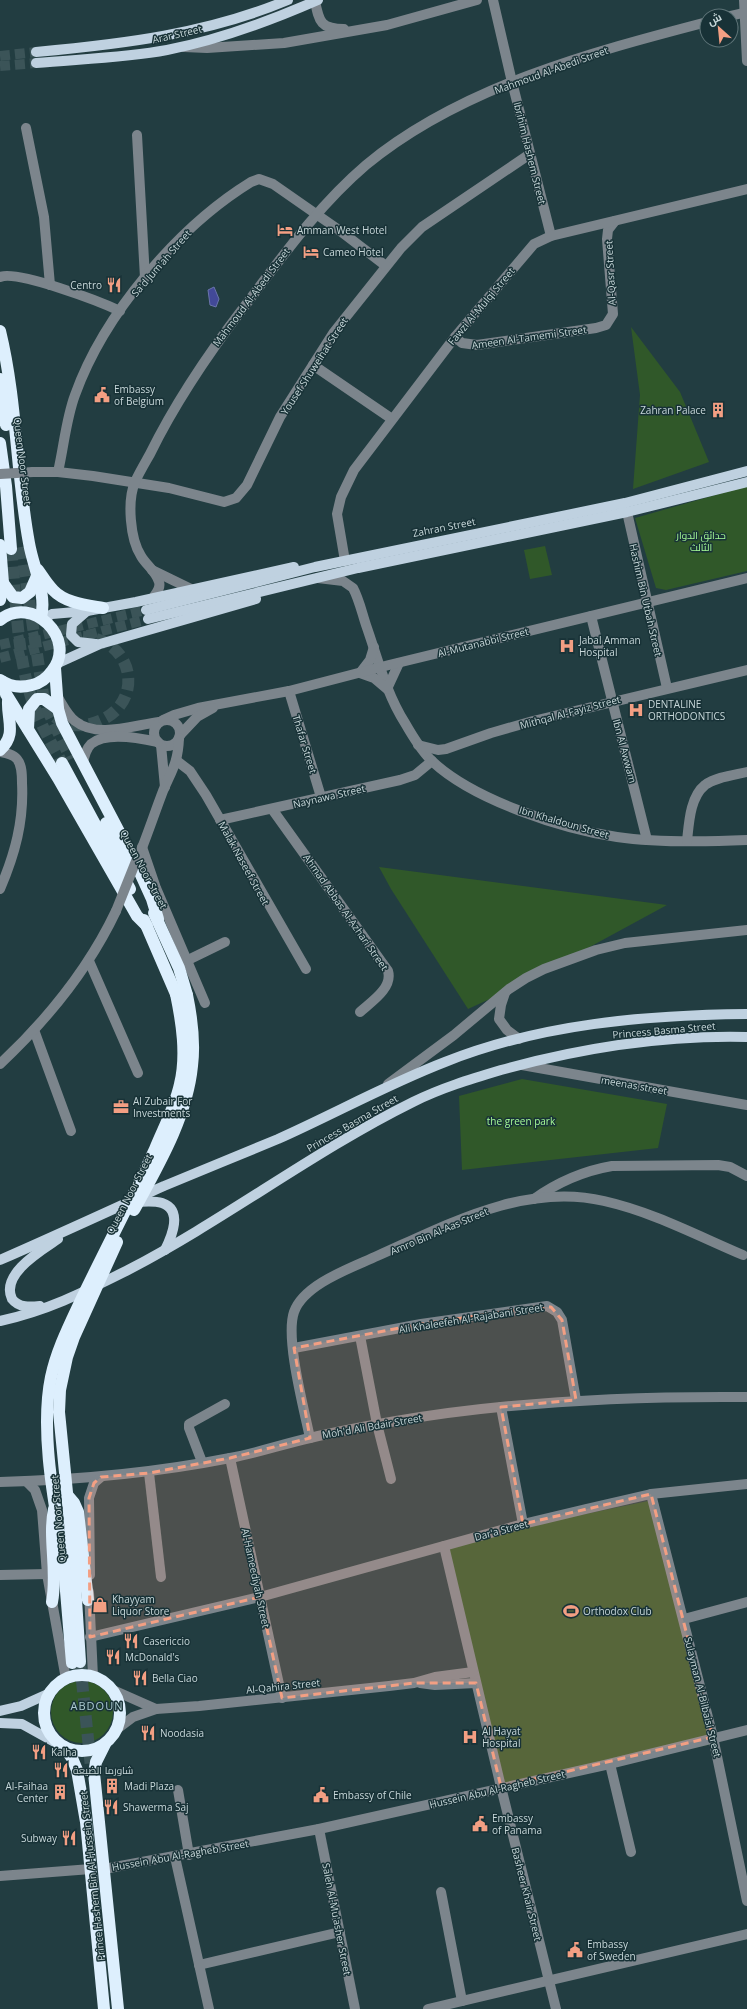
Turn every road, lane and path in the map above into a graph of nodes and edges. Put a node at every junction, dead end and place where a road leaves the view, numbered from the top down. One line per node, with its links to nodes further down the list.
1 (288, 0): 11 (main road, Arar Street)
2 (477, 0): 9 (street)
3 (493, 0): 14 (street, Ibrihim Hashem Street)
4 (744, 0): 6 (street)
5 (317, 1): 9 (street); 10 (main road, Arar Street)
6 (743, 12): 7 (street); 12 (street)
7 (739, 13)
8 (699, 24): 14 (street, Mahmoud Al-Abedi Street)
9 (366, 30): 10 (street)
10 (182, 46): 13 (main road, Arar Street)
11 (36, 52)
12 (747, 61)
13 (36, 63)
14 (512, 82): 17 (street, Ibrihim Hashem Street); 19 (street, Mahmoud Al-Abedi Street)
15 (26, 128): 25 (street)
16 (137, 135): 24 (street)
17 (530, 154): 21 (street, Ibrihim Hashem Street); 22 (street, Yousef Shuweihat Street)
18 (747, 189): 20 (street, Fawzi Al-Mulqi Street)
19 (316, 214): 22 (street, Sa'd Jum'ah Street); 24 (street, Sa'd Jum'ah Street); 37 (street, Mahmoud Al-Abedi Street)
20 (615, 221): 21 (street, Fawzi Al-Mulqi Street); 27 (street, Al-Qasr Street)
21 (551, 236): 29 (street, Fawzi Al-Mulqi Street)
22 (386, 266): 30 (street, Yousef Shuweihat Street)
23 (3, 274): 25 (street)
24 (145, 278): 26 (street, Sa'd Jum'ah Street)
25 (50, 285): 26 (street)
26 (120, 311): 35 (street, Sa'd Jum'ah Street)
27 (606, 325): 29 (street, Ameen Al-Tamemi Street)
28 (0, 331): 43 (highway)
29 (455, 337): 32 (street, Fawzi Al-Mulqi Street)
30 (313, 365): 32 (street); 37 (street, Yousef Shuweihat Street)
31 (0, 379): 40 (highway, Queen Noor Street)
32 (392, 419): 41 (street, Fawzi Al-Mulqi Street)
33 (0, 443): 40 (highway, Queen Noor Street)
34 (747, 471): 41 (main road, Zahran Street)
35 (58, 472): 36 (street, Yousef Shuweihat Street, bridge); 37 (street, Yousef Shuweihat Street)
36 (0, 474)
37 (135, 482): 44 (street, Mahmoud Al-Abedi Street)
38 (747, 482): 39 (main road, Zahran Street)
39 (627, 512): 46 (main road, Zahran Street); 52 (street, Hashim Bin Utbah Street)
40 (11, 547): 45 (highway)
41 (345, 561): 42 (main road, Zahran Street)
42 (316, 567): 48 (main road, Zahran Street); 49 (main road)
43 (35, 570): 45 (highway); 53 (highway); 56 (highway)
44 (152, 570): 49 (street, Mahmoud Al-Abedi Street); 50 (street)
45 (2, 577): 51 (highway)
46 (318, 578): 48 (main road, Zahran Street); 59 (street, Ibn Khaldoun Street)
47 (747, 578): 52 (street, Al-Mutanabbi Street)
48 (292, 584): 58 (main road)
49 (191, 589): 50 (main road)
50 (153, 598): 53 (main road)
51 (0, 600)
52 (646, 602): 55 (street, Al-Mutanabbi Street); 66 (street, Hashim Bin Utbah Street)
53 (102, 608): 54 (main road)
54 (87, 611): 56 (main road); 58 (main road)
55 (591, 616): 60 (street, Al-Mutanabbi Street); 71 (street, Ibn Al Awwam)
56 (42, 618): 57 (highway); 61 (highway)
57 (0, 620)
58 (100, 644): 61 (main road)
59 (374, 647): 62 (street, Ibn Khaldoun Street); 64 (street)
60 (399, 663): 62 (street, Al-Mutanabbi Street); 67 (street)
61 (56, 666): 65 (highway); 69 (highway)
62 (380, 667): 64 (street, Al-Mutanabbi Street); 67 (street, Ibn Khaldoun Street)
63 (747, 670): 66 (street, Mithqal Al-Fayiz Street)
64 (360, 673): 67 (street); 68 (street, Al-Mutanabbi Street)
65 (1, 681): 70 (highway)
66 (667, 688): 71 (street, Mithqal Al-Fayiz Street)
67 (387, 689): 78 (street, Ibn Khaldoun Street)
68 (289, 691): 72 (street, Al-Mutanabbi Street); 85 (street, Thafar Street)
69 (57, 695): 73 (highway); 74 (street)
70 (8, 698): 75 (highway); 79 (highway)
71 (612, 701): 78 (street, Mithqal Al-Fayiz Street); 88 (street, Ibn Al Awwam)
72 (218, 706): 74 (street); 76 (street)
73 (58, 709): 75 (highway); 82 (highway)
74 (161, 721): 76 (street); 77 (street)
75 (28, 729): 93 (highway)
76 (179, 737): 77 (street); 80 (street)
77 (159, 744): 82 (street); 84 (street)
78 (418, 745): 81 (street, Ibn Khaldoun Street)
79 (0, 751): 92 (street)
80 (177, 761): 84 (street); 87 (street, Malak Naseef Street)
81 (432, 761): 85 (street, Naynawa Street); 88 (street, Ibn Khaldoun Street)
82 (72, 762): 93 (highway, Queen Noor Street); 100 (highway, Queen Noor Street)
83 (747, 772): 90 (street)
84 (165, 787): 91 (street)
85 (321, 797): 86 (street, Naynawa Street)
86 (272, 809): 87 (street, Naynawa Street); 102 (street, Ahmad Abbas Al-Azhari Street)
87 (220, 820): 98 (street, Malak Naseef Street)
88 (647, 840): 90 (street, Ibn Khaldoun Street)
89 (747, 840): 90 (street, Ibn Khaldoun Street)
90 (687, 841)
91 (142, 847): 96 (street); 97 (street, bridge)
92 (0, 889)
93 (147, 926): 100 (highway, Queen Noor Street)
94 (747, 930): 99 (street)
95 (224, 942): 96 (street)
96 (188, 960): 101 (street)
97 (88, 961): 104 (street); 109 (street)
98 (306, 969)
99 (505, 993): 106 (street); 110 (street)
100 (182, 995): 139 (highway, Queen Noor Street, bridge); 140 (highway, Queen Noor Street, bridge)
101 (205, 1003)
102 (360, 1012)
103 (747, 1014): 106 (main road, Princess Basma Street)
104 (34, 1030): 107 (street); 112 (street)
105 (747, 1037): 108 (main road, Princess Basma Street)
106 (519, 1038): 110 (main road, Princess Basma Street)
107 (0, 1064)
108 (522, 1065): 111 (street, meenas street); 117 (main road, Princess Basma Street)
109 (138, 1073)
110 (376, 1092): 115 (main road, Princess Basma Street)
111 (747, 1105)
112 (71, 1131)
113 (747, 1176): 114 (street)
114 (534, 1199): 118 (street, Amro Bin Al-Aas Street); 123 (street, Amro Bin Al-Aas Street)
115 (131, 1202): 116 (main road, Princess Basma Street); 117 (main road)
116 (84, 1223): 119 (main road, Princess Basma Street); 120 (main road)
117 (166, 1250): 120 (main road, Princess Basma Street)
118 (743, 1255)
119 (0, 1260)
120 (60, 1303): 121 (main road, Princess Basma Street)
121 (0, 1322)
122 (360, 1336): 123 (street, Ali Khaleefeh Al-Rajabani Street); 125 (street, Ali Khaleefeh Al-Rajabani Street); 128 (street)
123 (294, 1348): 129 (street, Amro Bin Al-Aas Street)
124 (747, 1397): 125 (street, Moh'd Ali Bdair Street)
125 (576, 1400): 127 (street, Moh'd Ali Bdair Street)
126 (225, 1404): 131 (street)
127 (501, 1407): 128 (street, Moh'd Ali Bdair Street); 141 (street)
128 (377, 1424): 129 (street, Moh'd Ali Bdair Street); 134 (street)
129 (310, 1438): 130 (street, Moh'd Ali Bdair Street)
130 (230, 1458): 131 (street, Moh'd Ali Bdair Street); 147 (street, Al-Hameediyah Street)
131 (202, 1462): 132 (street, Moh'd Ali Bdair Street)
132 (149, 1473): 133 (street, Moh'd Ali Bdair Street); 145 (street)
133 (101, 1477): 135 (street, Moh'd Ali Bdair Street); 148 (street)
134 (391, 1479)
135 (26, 1481): 136 (street, Moh'd Ali Bdair Street); 146 (street, Queen Noor Street)
136 (0, 1482)
137 (747, 1484): 138 (street, Dar'a Street)
138 (651, 1494): 141 (street, Dar'a Street); 151 (street, Sulayman Al-Bilbaisi Street)
139 (68, 1496): 143 (highway, Queen Noor Street, bridge); 148 (highway)
140 (54, 1506): 143 (highway, Queen Noor Street, bridge); 146 (highway)
141 (523, 1524): 142 (street, Dar'a Street)
142 (444, 1546): 147 (street, Dar'a Street); 154 (street, Basheer Khair Street)
143 (68, 1554): 153 (highway, Queen Noor Street)
144 (0, 1575): 146 (street)
145 (161, 1577)
146 (51, 1578): 149 (highway)
147 (260, 1597): 152 (street, Dar'a Street); 161 (street, Al-Hameediyah Street)
148 (88, 1600): 152 (street)
149 (52, 1602): 156 (street)
150 (747, 1602): 151 (street)
151 (684, 1619): 169 (street, Sulayman Al-Bilbaisi Street)
152 (90, 1637): 155 (street)
153 (76, 1662)
154 (473, 1672): 157 (street, Al-Qahira Street); 158 (street, Basheer Khair Street)
155 (93, 1677): 156 (highway); 159 (highway)
156 (66, 1679): 160 (highway)
157 (414, 1683): 158 (street, Al-Qahira Street); 161 (street, Al-Qahira Street)
158 (476, 1683): 173 (street, Basheer Khair Street)
159 (113, 1690): 163 (street, Al-Qahira Street); 167 (highway)
160 (50, 1693): 162 (main road); 171 (highway)
161 (282, 1698): 163 (street, Al-Qahira Street)
162 (16, 1708): 164 (main road); 166 (main road)
163 (156, 1709): 167 (street, Al-Qahira Street)
164 (0, 1711)
165 (0, 1723): 166 (main road)
166 (15, 1723): 171 (main road)
167 (117, 1729): 170 (highway)
168 (747, 1730): 169 (street, Hussein Abu Al-Ragheb Street)
169 (713, 1737): 172 (street, Hussein Abu Al-Ragheb Street); 183 (street, Sulayman Al-Bilbaisi Street)
170 (105, 1744): 171 (highway); 180 (highway, Prince Hashem Bin Al-Hussein Street)
171 (61, 1745): 179 (highway, Prince Hashem Bin Al-Hussein Street)
172 (610, 1764): 173 (street, Hussein Abu Al-Ragheb Street); 176 (street)
173 (500, 1787): 175 (street, Hussein Abu Al-Ragheb Street); 187 (street, Basheer Khair Street)
174 (178, 1790): 177 (street)
175 (319, 1829): 177 (street, Hussein Abu Al-Ragheb Street); 184 (street, Saleh Al-Mu'asher Street)
176 (631, 1852)
177 (189, 1855): 178 (street, Hussein Abu Al-Ragheb Street)
178 (175, 1857): 180 (street, Hussein Abu Al-Ragheb Street); 186 (street)
179 (91, 1869): 181 (street); 189 (highway, Prince Hashem Bin Al-Hussein Street)
180 (104, 1869): 190 (highway, Prince Hashem Bin Al-Hussein Street)
181 (0, 1876)
182 (441, 1892): 188 (street)
183 (747, 1901)
184 (340, 1932): 186 (street); 192 (street, Saleh Al-Mu'asher Street)
185 (747, 1934): 187 (street)
186 (199, 1965): 191 (street)
187 (548, 1980): 188 (street); 194 (street, Basheer Khair Street)
188 (462, 2001): 193 (street)
189 (104, 2009)
190 (118, 2009)
191 (209, 2009)
192 (355, 2009)
193 (428, 2009)
194 (556, 2009)

